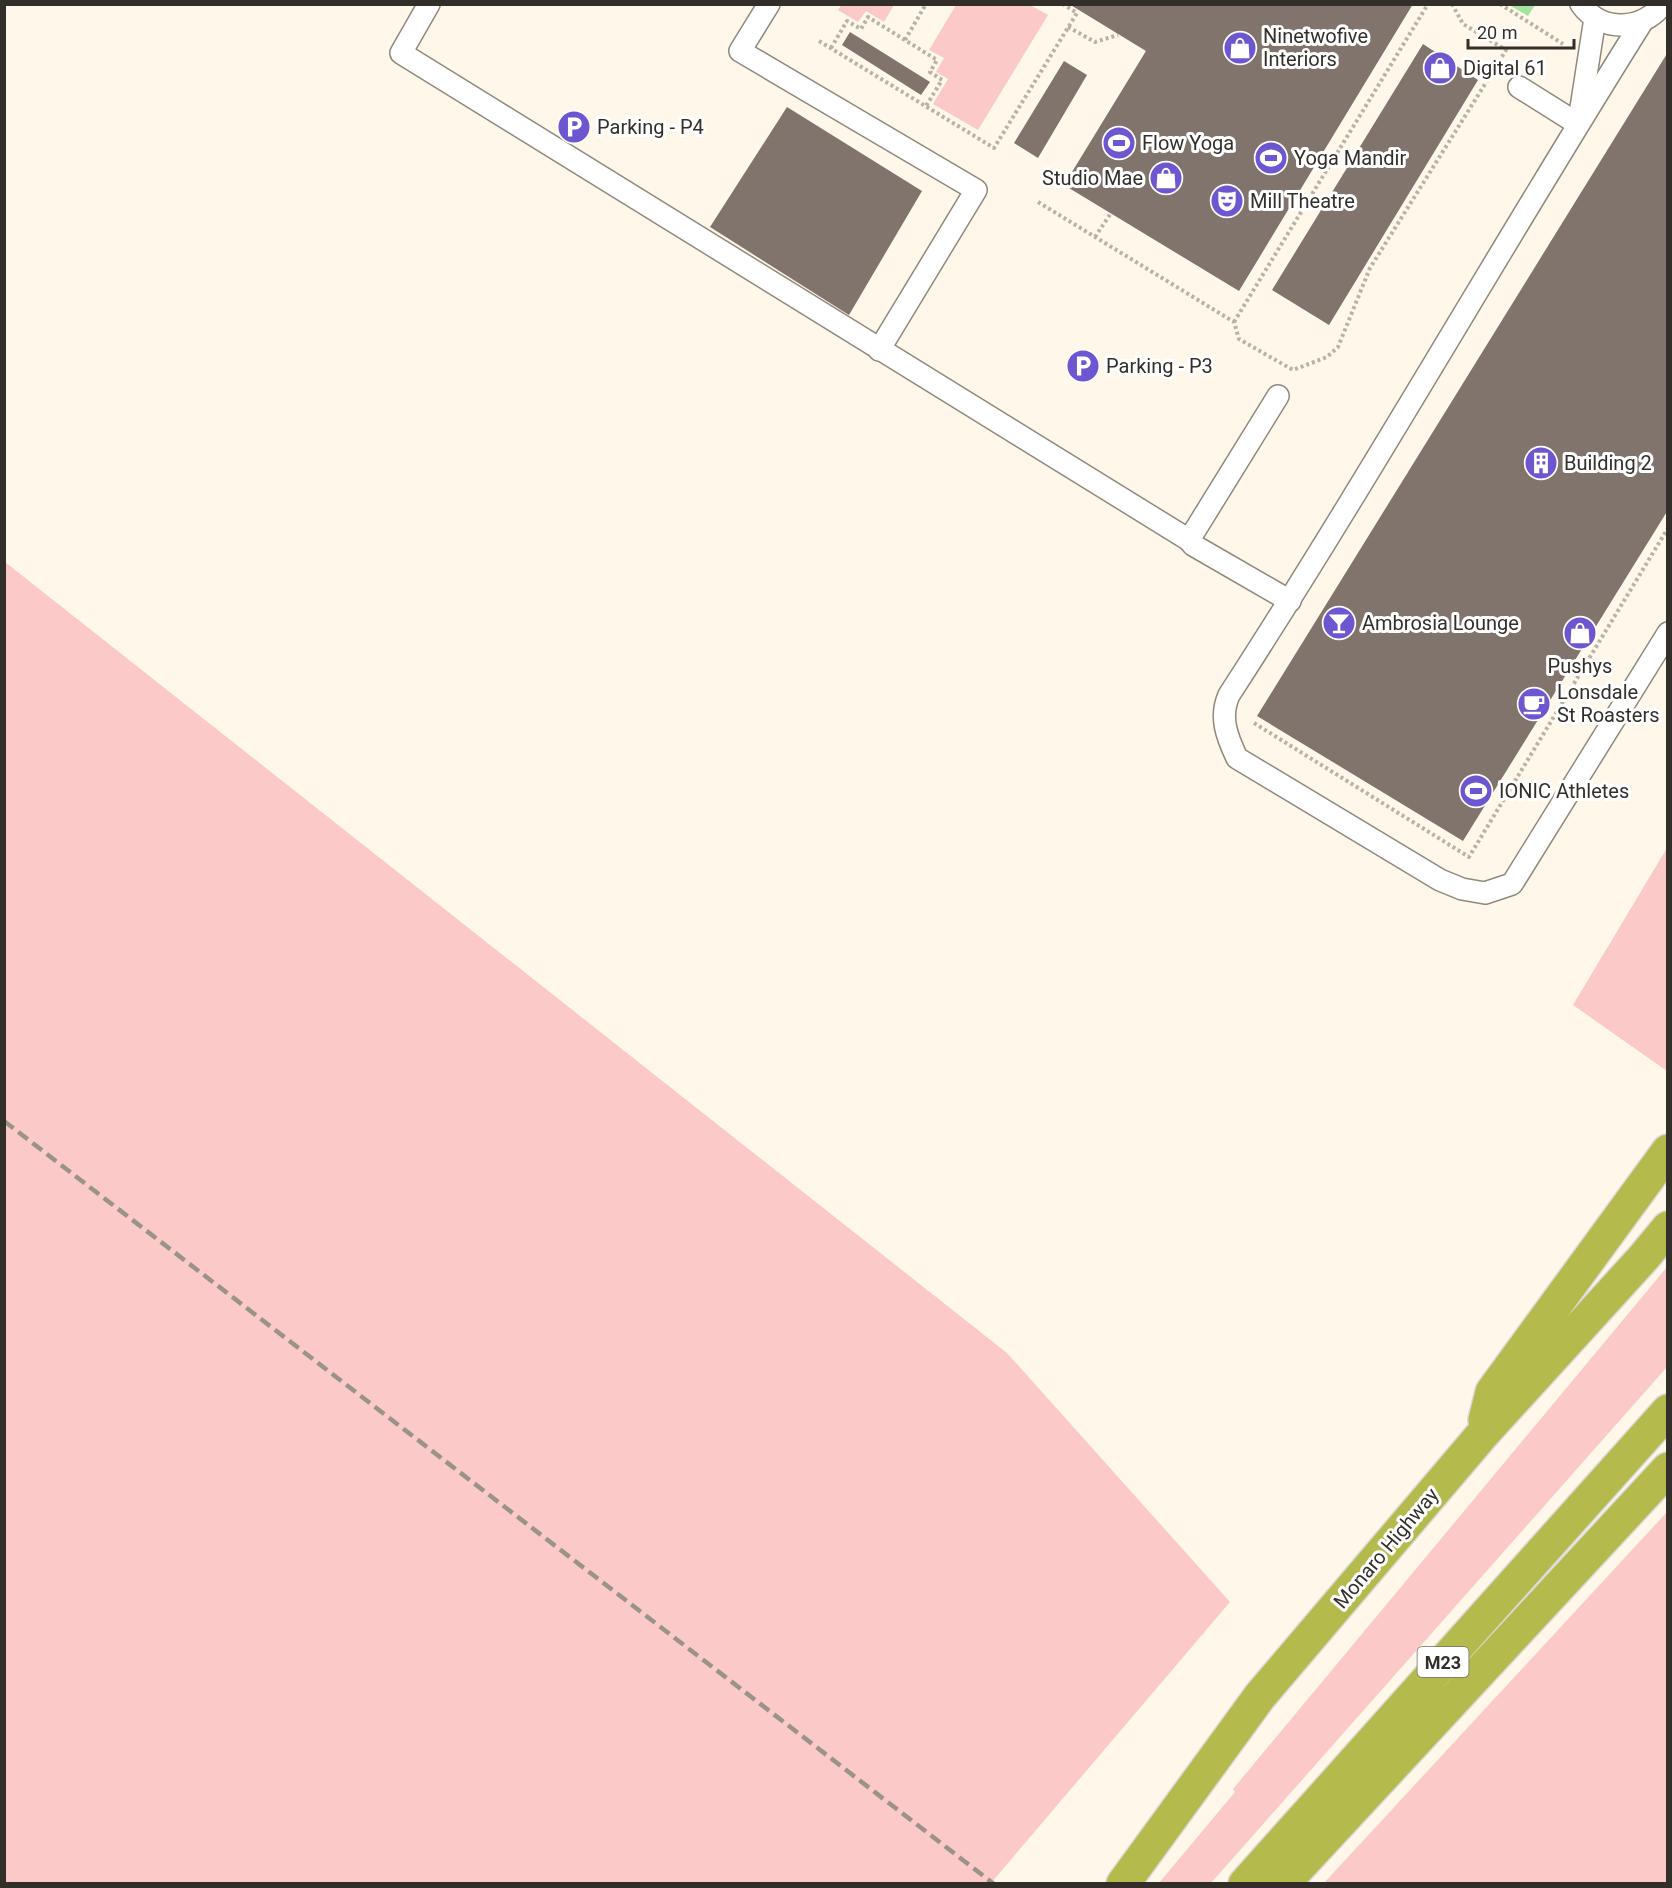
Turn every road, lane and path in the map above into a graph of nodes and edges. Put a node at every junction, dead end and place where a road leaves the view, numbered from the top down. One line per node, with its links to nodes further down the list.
1 (429, 4): 24 (lane)
2 (769, 4): 24 (lane)
3 (926, 4): 13 (path)
4 (1063, 4): 11 (path)
5 (1428, 4): 23 (path)
6 (1452, 4): 23 (path)
7 (1500, 4): 16 (path)
8 (1663, 4): 10 (lane)
9 (1588, 11): 10 (lane); 16 (lane)
10 (1642, 22): 19 (lane)
11 (1068, 27): 12 (path); 18 (path)
12 (1118, 35)
13 (905, 40): 15 (path); 18 (path)
14 (819, 41): 15 (path)
15 (831, 48): 18 (path)
16 (1588, 60): 19 (lane)
17 (1519, 87): 19 (lane)
18 (926, 106)
19 (1578, 124): 28 (lane)
20 (1038, 202): 22 (path)
21 (1111, 213): 22 (path)
22 (1095, 237): 23 (path)
23 (1234, 322)
24 (879, 350): 27 (lane)
25 (1278, 396): 27 (lane)
26 (1668, 528): 30 (path)
27 (1189, 540): 28 (lane)
28 (1290, 601): 29 (lane)
29 (1668, 633)
30 (1251, 721)
31 (1668, 1150): 34 (highway)
32 (1668, 1227): 34 (highway, Monaro Highway)
33 (1668, 1412): 37 (highway, M23)
34 (1481, 1436): 36 (highway, Monaro Highway)
35 (1668, 1469): 38 (highway)
36 (1123, 1884)
37 (1245, 1884)
38 (1283, 1884)

